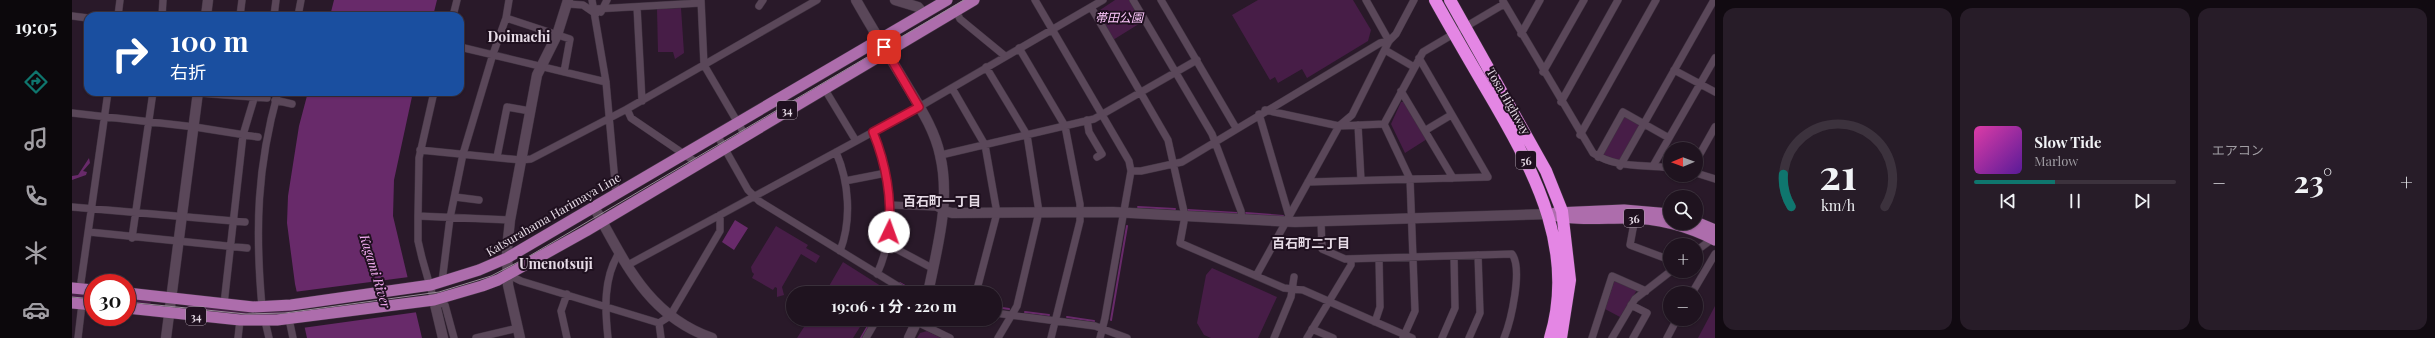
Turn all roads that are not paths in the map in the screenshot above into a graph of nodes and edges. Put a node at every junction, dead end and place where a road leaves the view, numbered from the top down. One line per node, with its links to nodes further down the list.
1 (120, 0): 37 (street)
2 (163, 0): 38 (street)
3 (208, 0): 39 (street)
4 (242, 0): 40 (street)
5 (276, 0): 41 (street)
6 (301, 0): 42 (street)
7 (457, 0): 43 (street)
8 (509, 0): 48 (street)
9 (592, 0): 32 (street); 45 (street)
10 (607, 0): 35 (street)
11 (817, 0): 65 (street)
12 (856, 0): 54 (street)
13 (895, 0): 44 (street)
14 (947, 0): 44 (main road, Katsurahama Harimaya Line / 34)
15 (974, 0): 36 (main road, 34)
16 (1035, 0): 50 (street)
17 (1103, 0): 34 (street)
18 (1133, 0): 71 (street)
19 (1161, 0): 64 (street)
20 (1366, 0): 55 (street)
21 (1414, 0): 55 (street)
22 (1435, 0): 51 (highway, Tosa Highway / 56)
23 (1450, 0): 49 (highway, Tosa Highway / 56)
24 (1540, 0): 52 (street)
25 (1584, 0): 72 (street)
26 (1618, 0): 90 (street)
27 (1656, 0): 115 (street)
28 (1714, 0): 69 (street)
29 (568, 2): 32 (street); 53 (street)
30 (701, 2): 33 (street); 65 (street)
31 (1504, 2): 49 (street); 52 (street)
32 (583, 5): 45 (street)
33 (637, 7): 35 (street); 89 (street)
34 (1091, 7): 50 (street); 78 (street)
35 (603, 8): 45 (street); 45 (street)
36 (956, 11): 59 (main road, 34); 61 (street)
37 (118, 12)
38 (162, 12)
39 (206, 12)
40 (240, 12)
41 (274, 12)
42 (299, 12)
43 (454, 12)
44 (924, 14): 54 (main road, Katsurahama Harimaya Line / 34)
45 (596, 15): 73 (street)
46 (72, 16): 47 (street)
47 (84, 18)
48 (506, 18): 53 (street); 60 (street)
49 (1466, 27): 51 (street); 166 (highway, Tosa Highway / 56)
50 (1052, 29): 57 (street); 98 (street)
51 (1455, 34): 62 (street); 165 (highway, Tosa Highway / 56)
52 (1521, 34): 72 (street)
53 (557, 35): 66 (street); 70 (street)
54 (879, 39): 59 (street); 104 (main road, Katsurahama Harimaya Line / 34)
55 (1389, 41): 58 (street); 94 (street)
56 (464, 48): 60 (street)
57 (1019, 48): 61 (street); 108 (street)
58 (1385, 50): 68 (street); 109 (street)
59 (886, 51): 75 (main road, 34); 92 (street)
60 (493, 54): 66 (street); 129 (street)
61 (1005, 56): 67 (street)
62 (1419, 58): 68 (street); 99 (street)
63 (1715, 58): 74 (street)
64 (1197, 60): 71 (street); 112 (street)
65 (704, 64): 89 (street); 104 (street)
66 (540, 66): 70 (street); 95 (street)
67 (986, 67): 76 (street); 119 (street)
68 (1414, 67): 77 (street)
69 (1674, 70): 74 (street); 106 (street)
70 (564, 72): 73 (street)
71 (1176, 72): 78 (street); 123 (street)
72 (1543, 72): 90 (street)
73 (606, 82): 101 (street)
74 (1700, 84): 79 (street); 121 (street)
75 (824, 88): 118 (main road, 34); 122 (street)
76 (952, 88): 92 (street); 124 (street)
77 (1401, 91): 105 (street); 113 (street)
78 (1141, 92): 98 (street); 137 (street)
79 (1715, 92)
80 (107, 96): 100 (street)
81 (153, 96): 103 (street)
82 (198, 96): 110 (street)
83 (254, 96): 116 (street)
84 (261, 96): 87 (street)
85 (276, 96): 88 (street)
86 (433, 96): 127 (street)
87 (267, 98)
88 (275, 100): 91 (street); 224 (street)
89 (642, 101): 93 (street)
90 (1561, 102): 115 (street)
91 (292, 104)
92 (919, 107): 114 (street); 131 (street)
93 (627, 109): 101 (street); 130 (street)
94 (1265, 110): 97 (street); 109 (street)
95 (530, 111): 132 (street); 135 (street)
96 (72, 113): 100 (street)
97 (1258, 114): 112 (street); 174 (street)
98 (1102, 115): 102 (street); 141 (street)
99 (1451, 115): 113 (street); 145 (street)
100 (104, 116): 103 (street); 157 (street)
101 (608, 120): 135 (street); 150 (street)
102 (1087, 120): 108 (street); 133 (street)
103 (150, 121): 110 (street); 159 (street)
104 (738, 123): 117 (main road, Katsurahama Harimaya Line / 34); 118 (street)
105 (1384, 124): 107 (street); 146 (street)
106 (1644, 124): 121 (street); 134 (street); 138 (street)
107 (1358, 125): 109 (street); 147 (street)
108 (1065, 126): 119 (street); 161 (street)
109 (1339, 126): 149 (street)
110 (195, 127): 116 (street); 170 (street)
111 (1715, 127): 126 (street)
112 (1236, 128): 123 (street)
113 (1426, 130): 145 (street)
114 (873, 132): 122 (street); 142 (street)
115 (1580, 134): 134 (street)
116 (243, 135): 120 (street); 177 (street)
117 (717, 135): 125 (street); 130 (main road, Katsurahama Harimaya Line / 34)
118 (745, 135): 125 (main road, 34)
119 (1026, 135): 124 (street); 160 (street)
120 (258, 137)
121 (1670, 138): 139 (street)
122 (856, 141): 128 (street)
123 (1214, 141): 137 (street); 176 (street)
124 (985, 145): 131 (street); 163 (street)
125 (724, 147): 136 (main road, 34); 152 (street)
126 (1703, 148)
127 (420, 150): 129 (street); 168 (street)
128 (836, 152): 148 (street); 152 (street)
129 (463, 154): 132 (street); 151 (street)
130 (685, 154): 136 (street); 150 (main road, Katsurahama Harimaya Line / 34)
131 (940, 155): 158 (street)
132 (497, 157): 135 (street)
133 (1097, 157)
134 (1598, 157): 138 (street)
135 (521, 160): 175 (street)
136 (697, 163): 180 (main road, 34)
137 (1174, 164): 141 (street); 169 (street)
138 (1620, 166): 139 (street)
139 (1653, 166): 140 (street)
140 (1663, 167)
141 (1131, 171): 162 (street)
142 (886, 173): 148 (street); 154 (street)
143 (1703, 175): 144 (street)
144 (1714, 177)
145 (1453, 178): 146 (street)
146 (1410, 179): 147 (street); 172 (street)
147 (1361, 180): 149 (street)
148 (845, 181): 190 (street)
149 (1308, 182): 174 (street)
150 (616, 193): 156 (main road, Katsurahama Harimaya Line / 34)
151 (455, 197): 153 (street); 171 (street)
152 (753, 197): 167 (street); 190 (street)
153 (479, 200)
154 (890, 205): 158 (street); 186 (street)
155 (72, 207): 157 (street)
156 (594, 207): 180 (street); 197 (main road, Katsurahama Harimaya Line / 34)
157 (92, 208): 159 (street); 182 (street)
158 (944, 211): 163 (street); 201 (street)
159 (136, 212): 170 (street); 184 (street)
160 (1039, 212): 161 (street); 163 (street); 228 (street)
161 (1080, 212): 162 (street); 232 (street)
162 (1123, 212): 169 (street); 240 (street)
163 (997, 213): 210 (street)
164 (1663, 213): 166 (main road, 36)
165 (1549, 214): 166 (main road, 36); 172 (street); 270 (highway, Tosa Highway / 56)
166 (1562, 214): 173 (main road, 36); 271 (highway, Tosa Highway / 56)
167 (720, 215): 200 (street); 229 (street)
168 (418, 216): 171 (street); 207 (street)
169 (1185, 216): 176 (street); 204 (street)
170 (182, 217): 177 (street); 185 (street)
171 (450, 218): 175 (street); 207 (street)
172 (1411, 218): 178 (street); 195 (street)
173 (1635, 218): 183 (main road, 36); 196 (street)
174 (1287, 219): 176 (street); 178 (street); 204 (street)
175 (510, 220): 197 (street)
176 (1242, 220)
177 (232, 221): 179 (street); 188 (street)
178 (1321, 221): 199 (street)
179 (245, 222)
180 (602, 222): 191 (street); 202 (main road, 34)
181 (1703, 227): 183 (main road)
182 (89, 232): 184 (street); 212 (street)
183 (1714, 236): 187 (street)
184 (132, 238): 185 (street)
185 (178, 242): 188 (street); 217 (street)
186 (887, 244): 201 (street); 203 (street)
187 (1703, 245)
188 (230, 247): 189 (street); 221 (street)
189 (247, 248)
190 (840, 251): 203 (street)
191 (618, 253): 200 (street); 223 (street)
192 (1715, 254): 211 (street)
193 (1478, 255): 194 (street); 268 (street); 269 (street)
194 (1454, 256): 195 (street); 267 (street)
195 (1412, 257): 198 (street); 243 (street)
196 (1663, 257)
197 (507, 258): 202 (street); 207 (main road, Katsurahama Harimaya Line / 34)
198 (1379, 258): 199 (street); 234 (street)
199 (1351, 259): 219 (street)
200 (626, 266): 229 (street)
201 (932, 268): 209 (street)
202 (507, 274): 216 (street); 218 (main road, 34); 242 (street)
203 (877, 274): 208 (street)
204 (1256, 276): 213 (street)
205 (1294, 277): 213 (street)
206 (1663, 277): 214 (street)
207 (431, 284): 218 (street); 224 (main road, Katsurahama Harimaya Line / 34)
208 (896, 286)
209 (929, 286)
210 (978, 286)
211 (1696, 286)
212 (76, 289)
213 (1293, 289): 219 (street); 263 (street)
214 (1646, 291): 222 (street); 272 (street)
215 (136, 294): 217 (main road, Katsurahama Harimaya Line / 34)
216 (566, 294): 223 (street); 252 (street)
217 (172, 297): 221 (main road, Katsurahama Harimaya Line / 34); 226 (street)
218 (429, 300): 230 (main road, 34); 249 (street); 250 (street)
219 (1328, 301): 234 (street); 241 (street)
220 (82, 304): 244 (street)
221 (224, 304): 224 (main road, Katsurahama Harimaya Line / 34)
222 (1631, 305): 273 (street); 274 (street)
223 (605, 306): 235 (street); 253 (street)
224 (262, 307)
225 (136, 309): 226 (main road, 34)
226 (170, 313): 231 (main road, 34); 245 (street)
227 (1002, 314): 228 (street)
228 (1013, 315): 232 (street); 259 (street)
229 (670, 316): 235 (street); 255 (street)
230 (291, 319): 233 (main road, 34); 248 (street)
231 (240, 320): 233 (main road, 34); 246 (street)
232 (1056, 320): 240 (street); 260 (street)
233 (265, 321): 247 (street)
234 (1375, 322): 243 (street)
235 (659, 323): 254 (street)
236 (873, 326): 256 (street)
237 (915, 326): 257 (street)
238 (927, 326): 258 (street)
239 (1674, 326): 275 (street)
240 (1103, 328): 261 (street); 262 (street)
241 (1312, 329): 264 (street); 265 (street)
242 (519, 333): 251 (street)
243 (1404, 336): 266 (street)
244 (78, 338)
245 (166, 338)
246 (238, 338)
247 (269, 338)
248 (293, 338)
249 (443, 338)
250 (454, 338)
251 (476, 338)
252 (567, 338)
253 (608, 338)
254 (661, 338)
255 (712, 338)
256 (866, 338)
257 (909, 338)
258 (950, 338)
259 (998, 338)
260 (1051, 338)
261 (1100, 338)
262 (1126, 338)
263 (1274, 338)
264 (1307, 338)
265 (1333, 338)
266 (1412, 338)
267 (1442, 338)
268 (1469, 338)
269 (1504, 338)
270 (1550, 338)
271 (1561, 338)
272 (1592, 338)
273 (1612, 338)
274 (1633, 338)
275 (1667, 338)

